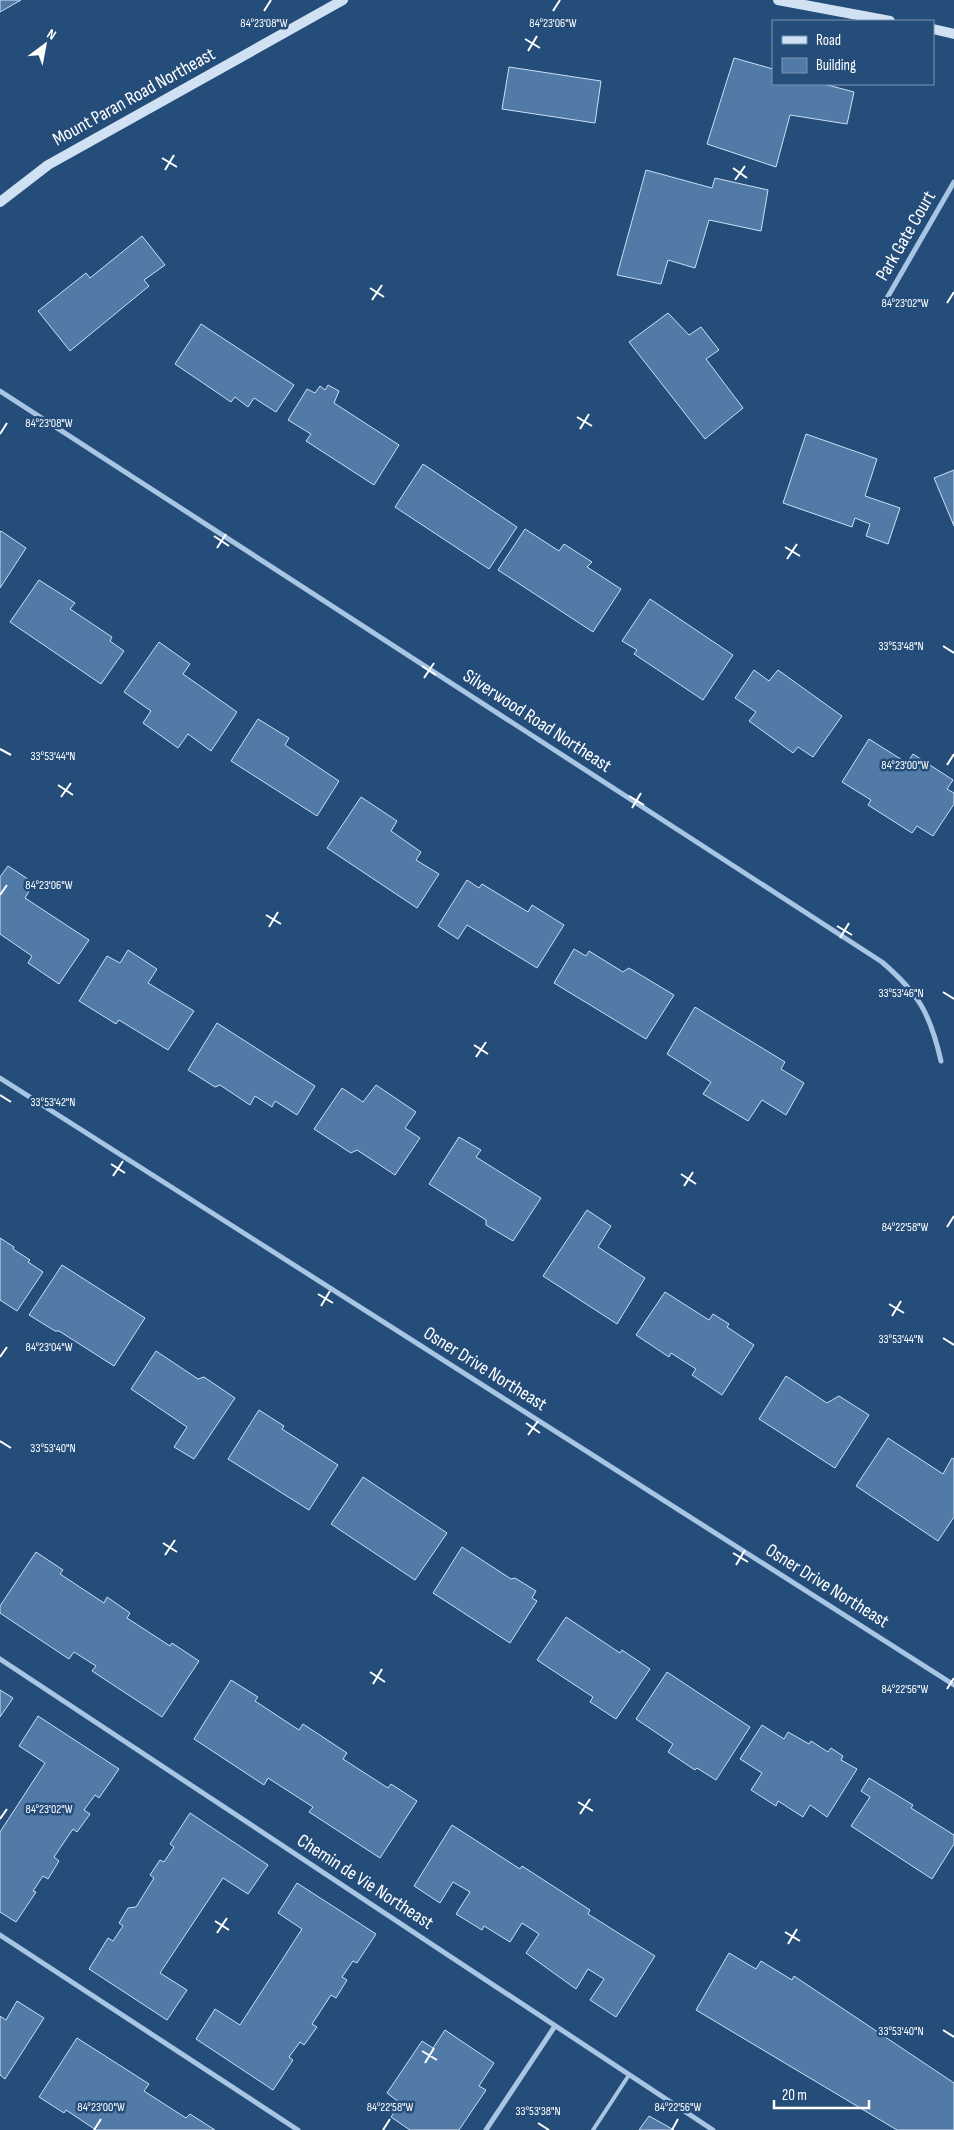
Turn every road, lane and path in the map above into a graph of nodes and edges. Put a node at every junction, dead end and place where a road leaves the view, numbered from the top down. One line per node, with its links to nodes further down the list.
1 (343, 0): 7 (main road, Mount Paran Road Northeast)
2 (778, 0): 3 (main road)
3 (885, 20)
4 (934, 30): 5 (main road)
5 (954, 34)
6 (954, 182): 8 (street, Park Gate Court)
7 (0, 202)
8 (883, 305)
9 (0, 391): 10 (street, Silverwood Road Northeast)
10 (941, 1060)
11 (0, 1078): 13 (street, Osner Drive Northeast)
12 (0, 1660): 15 (street, Chemin de Vie Northeast)
13 (954, 1685)
14 (0, 1934): 17 (street)
15 (555, 2026): 16 (street, Chemin de Vie Northeast); 18 (street)
16 (629, 2075): 19 (lane); 20 (street, Chemin de Vie Northeast)
17 (298, 2130)
18 (486, 2130)
19 (593, 2130)
20 (712, 2130)

